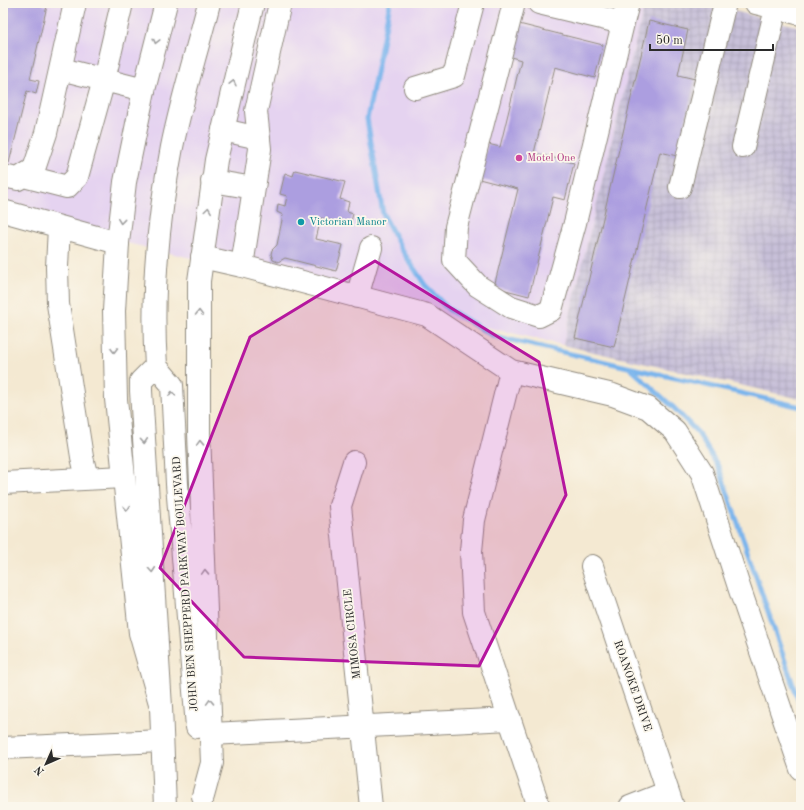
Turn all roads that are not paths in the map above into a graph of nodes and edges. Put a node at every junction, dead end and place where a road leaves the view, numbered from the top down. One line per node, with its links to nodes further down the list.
1 (75, 3): 16 (main road)
2 (122, 3): 17 (main road)
3 (208, 3): 34 (main road)
4 (253, 3): 14 (main road)
5 (280, 3): 15 (main road)
6 (473, 3): 18 (main road)
7 (514, 3): 12 (main road)
8 (539, 3): 12 (main road)
9 (725, 3): 25 (main road)
10 (166, 4): 19 (main road, one-way to 19)
11 (766, 6): 13 (main road); 22 (main road)
12 (626, 13)
13 (801, 14)
14 (242, 45): 15 (main road); 20 (main road, one-way to 14)
15 (269, 52): 21 (main road)
16 (61, 69): 17 (main road); 23 (main road)
17 (104, 80): 19 (main road); 23 (main road)
18 (415, 88)
19 (144, 90): 29 (main road, one-way to 29)
20 (223, 130): 21 (main road); 24 (main road)
21 (259, 138): 26 (main road)
22 (743, 147)
23 (14, 176)
24 (212, 181): 26 (main road); 31 (main road, one-way to 24)
25 (680, 187)
26 (254, 188): 32 (main road)
27 (3, 211): 28 (main road)
28 (59, 227): 29 (main road); 38 (main road)
29 (118, 243): 37 (main road, one-way to 37)
30 (371, 248): 33 (main road)
31 (202, 257): 32 (main road); 44 (main road, one-way to 31)
32 (242, 266): 33 (main road)
33 (357, 296): 35 (main road)
34 (156, 366): 41 (main road, one-way to 41); 49 (main road, JOHN BEN SHEPPERD PARKWAY BOULEVARD, one-way to 34)
35 (511, 371): 42 (main road); 47 (main road)
36 (354, 462): 43 (main road, MIMOSA CIRCLE)
37 (124, 477): 38 (main road); 41 (main road, one-way to 41)
38 (87, 478): 39 (main road)
39 (3, 483)
40 (592, 566): 48 (main road, ROANOKE DRIVE)
41 (161, 707): 45 (main road)
42 (510, 719): 43 (main road); 52 (main road)
43 (362, 726): 44 (main road); 51 (main road, MIMOSA CIRCLE)
44 (211, 734): 49 (main road)
45 (162, 742): 46 (main road); 50 (main road)
46 (3, 748)
47 (801, 769)
48 (671, 800): 53 (main road)
49 (203, 802)
50 (165, 807)
51 (371, 807)
52 (539, 807)
53 (630, 807)

